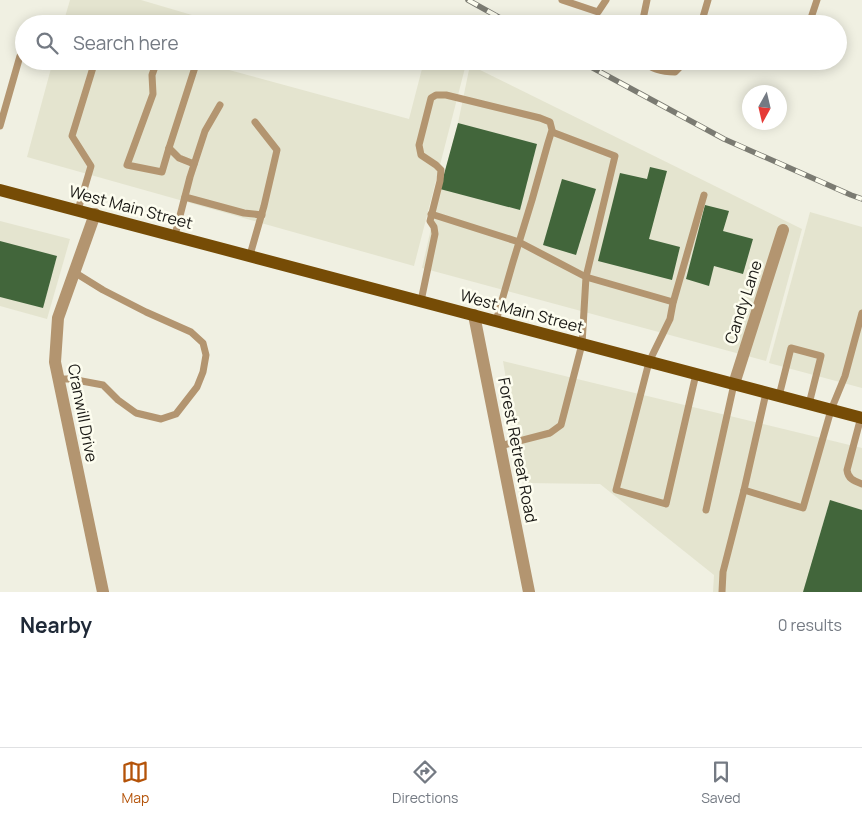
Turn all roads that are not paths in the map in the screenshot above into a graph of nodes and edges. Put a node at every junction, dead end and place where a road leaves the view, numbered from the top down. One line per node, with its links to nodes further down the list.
1 (562, 0): 2 (lane)
2 (606, 0)
3 (647, 0): 6 (lane)
4 (708, 0): 7 (lane)
5 (817, 0): 8 (lane)
6 (644, 15)
7 (704, 15)
8 (812, 15)
9 (16, 70): 17 (lane)
10 (92, 70): 24 (lane)
11 (154, 70): 19 (lane)
12 (194, 70): 19 (lane)
13 (658, 70): 14 (lane)
14 (677, 70)
15 (220, 104): 20 (lane)
16 (255, 122): 26 (lane)
17 (0, 126)
18 (552, 132): 27 (lane); 30 (lane); 33 (lane)
19 (169, 148): 20 (lane)
20 (194, 164): 23 (lane)
21 (0, 190): 24 (main road, West Main Street)
22 (704, 195): 35 (lane)
23 (185, 197): 26 (lane); 29 (lane)
24 (78, 210): 25 (main road, West Main Street)
25 (95, 214): 29 (main road, West Main Street); 32 (street, Cranwill Drive)
26 (262, 214): 31 (lane)
27 (431, 214): 30 (lane); 34 (lane)
28 (783, 230): 43 (street, Candy Lane)
29 (175, 235): 31 (main road, West Main Street)
30 (519, 242): 33 (lane); 38 (lane)
31 (250, 255): 34 (main road, West Main Street)
32 (74, 272): 42 (street, Cranwill Drive); 42 (lane)
33 (586, 277): 35 (lane); 39 (lane)
34 (421, 301): 37 (main road, West Main Street)
35 (673, 302): 40 (lane)
36 (862, 313): 47 (lane)
37 (474, 315): 38 (main road, West Main Street); 49 (street, Forest Retreat Road)
38 (496, 321): 39 (main road, West Main Street)
39 (582, 344): 40 (main road, West Main Street); 49 (lane)
40 (650, 362): 41 (main road, West Main Street); 41 (lane)
41 (696, 374): 43 (main road, West Main Street)
42 (59, 379): 53 (street, Cranwill Drive)
43 (734, 384): 44 (main road, West Main Street); 52 (lane)
44 (766, 392): 45 (main road, West Main Street); 51 (lane)
45 (779, 396): 46 (main road, West Main Street); 46 (lane)
46 (809, 404): 47 (main road, West Main Street)
47 (832, 410): 48 (main road, West Main Street); 51 (lane)
48 (862, 418): 50 (lane)
49 (500, 446): 54 (street, Forest Retreat Road)
50 (862, 484)
51 (744, 490): 55 (lane)
52 (706, 510)
53 (103, 592)
54 (529, 592)
55 (722, 592)

